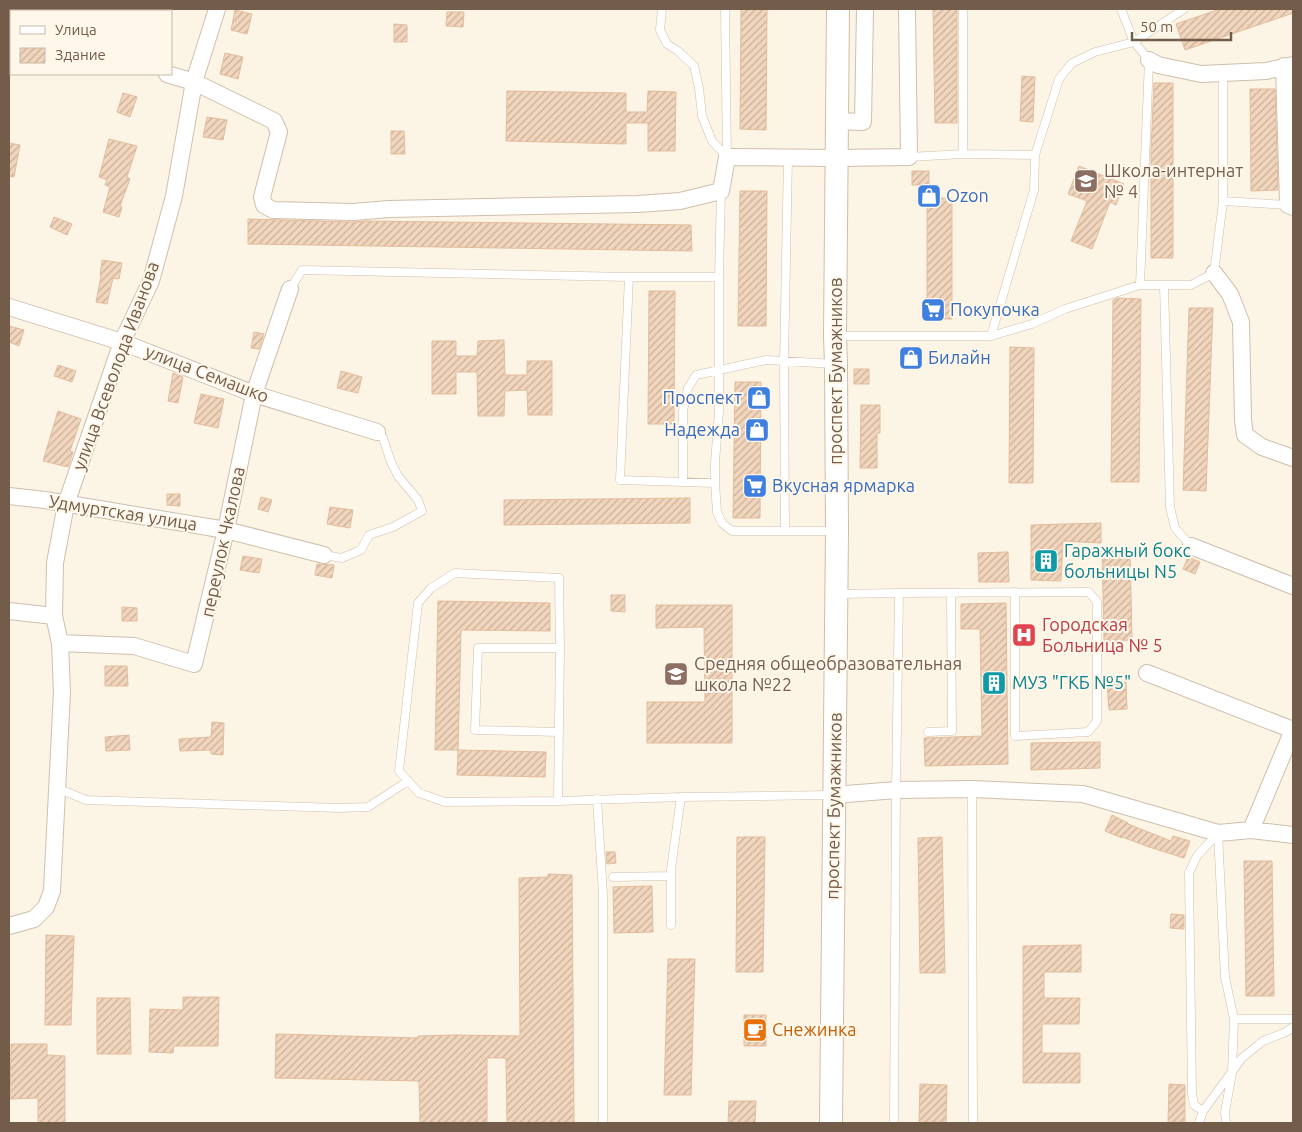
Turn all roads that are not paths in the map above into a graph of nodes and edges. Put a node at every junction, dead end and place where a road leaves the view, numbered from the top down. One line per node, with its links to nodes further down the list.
1 (217, 9): 15 (street, улица Всеволода Иванова)
2 (662, 9): 19 (lane)
3 (725, 9): 19 (lane)
4 (838, 9): 16 (street, проспект Бумажников)
5 (865, 9): 16 (street)
6 (907, 9): 20 (street)
7 (963, 9): 17 (lane)
8 (1121, 9): 10 (lane)
9 (1184, 9): 10 (lane)
10 (1134, 42): 11 (lane); 18 (lane)
11 (1148, 60): 13 (street); 29 (lane)
12 (1289, 65): 13 (street); 25 (street)
13 (1223, 73): 24 (lane)
14 (170, 75): 15 (street)
15 (194, 82): 23 (street); 35 (street, улица Всеволода Иванова)
16 (837, 121): 22 (street, проспект Бумажников)
17 (963, 154): 18 (lane); 20 (lane)
18 (1036, 155): 34 (lane)
19 (727, 156): 21 (street); 23 (street)
20 (909, 156): 22 (street)
21 (788, 157): 22 (street); 36 (lane)
22 (836, 158): 33 (street, проспект Бумажников)
23 (721, 191): 28 (lane)
24 (1223, 201): 25 (lane); 26 (lane)
25 (1291, 206)
26 (1214, 273): 30 (lane); 41 (street)
27 (629, 277): 28 (lane); 31 (lane); 42 (lane)
28 (719, 277): 38 (lane)
29 (1140, 285): 30 (lane); 34 (lane)
30 (1164, 285): 49 (lane)
31 (290, 290): 39 (street, переулок Чкалова)
32 (9, 307): 35 (street, улица Семашко)
33 (835, 336): 34 (lane); 37 (street, проспект Бумажников)
34 (991, 336)
35 (122, 342): 39 (street, улица Семашко); 45 (street, улица Всеволода Иванова)
36 (784, 362): 37 (lane); 38 (lane); 47 (lane)
37 (836, 364): 48 (street, проспект Бумажников)
38 (719, 369): 42 (lane); 43 (lane)
39 (254, 394): 40 (street, улица Семашко); 46 (street, переулок Чкалова)
40 (378, 432): 50 (lane)
41 (1293, 458)
42 (683, 482): 43 (lane)
43 (715, 483): 47 (lane)
44 (9, 496): 45 (street, Удмуртская улица)
45 (66, 504): 46 (street, Удмуртская улица); 57 (street, улица Всеволода Иванова)
46 (226, 530): 50 (street, Удмуртская улица); 58 (street, переулок Чкалова)
47 (785, 531): 48 (lane)
48 (837, 531): 55 (street, проспект Бумажников)
49 (1191, 546): 51 (street)
50 (324, 555)
51 (1293, 586)
52 (1015, 592): 52 (lane); 54 (lane)
53 (899, 593): 54 (lane); 55 (lane); 67 (lane)
54 (951, 593): 63 (lane)
55 (837, 594): 68 (street, проспект Бумажников)
56 (9, 611): 57 (street)
57 (54, 616): 58 (street, улица Всеволода Иванова)
58 (60, 642): 65 (street, улица Всеволода Иванова)
59 (560, 648): 62 (lane); 62 (lane); 64 (lane)
60 (1147, 673): 61 (street)
61 (1293, 730): 72 (street)
62 (559, 732): 71 (lane)
63 (928, 732)
64 (408, 781): 65 (lane); 71 (lane)
65 (58, 788): 78 (street, улица Всеволода Иванова)
66 (972, 789): 67 (street); 73 (street); 87 (lane)
67 (896, 790): 68 (street); 86 (lane)
68 (834, 795): 69 (lane); 85 (street, проспект Бумажников)
69 (681, 797): 70 (lane); 75 (lane)
70 (597, 799): 71 (lane); 84 (lane)
71 (558, 800)
72 (1251, 830): 73 (street); 74 (street)
73 (1218, 833): 79 (lane); 83 (lane)
74 (1293, 835)
75 (671, 876): 76 (lane); 77 (lane)
76 (613, 877)
77 (671, 925)
78 (9, 926)
79 (1234, 1019): 80 (lane); 82 (lane)
80 (1293, 1019)
81 (1293, 1027): 82 (lane)
82 (1232, 1073): 83 (lane); 89 (lane)
83 (1204, 1111): 88 (lane)
84 (603, 1123)
85 (831, 1123)
86 (894, 1123)
87 (973, 1123)
88 (1199, 1123)
89 (1226, 1123)

